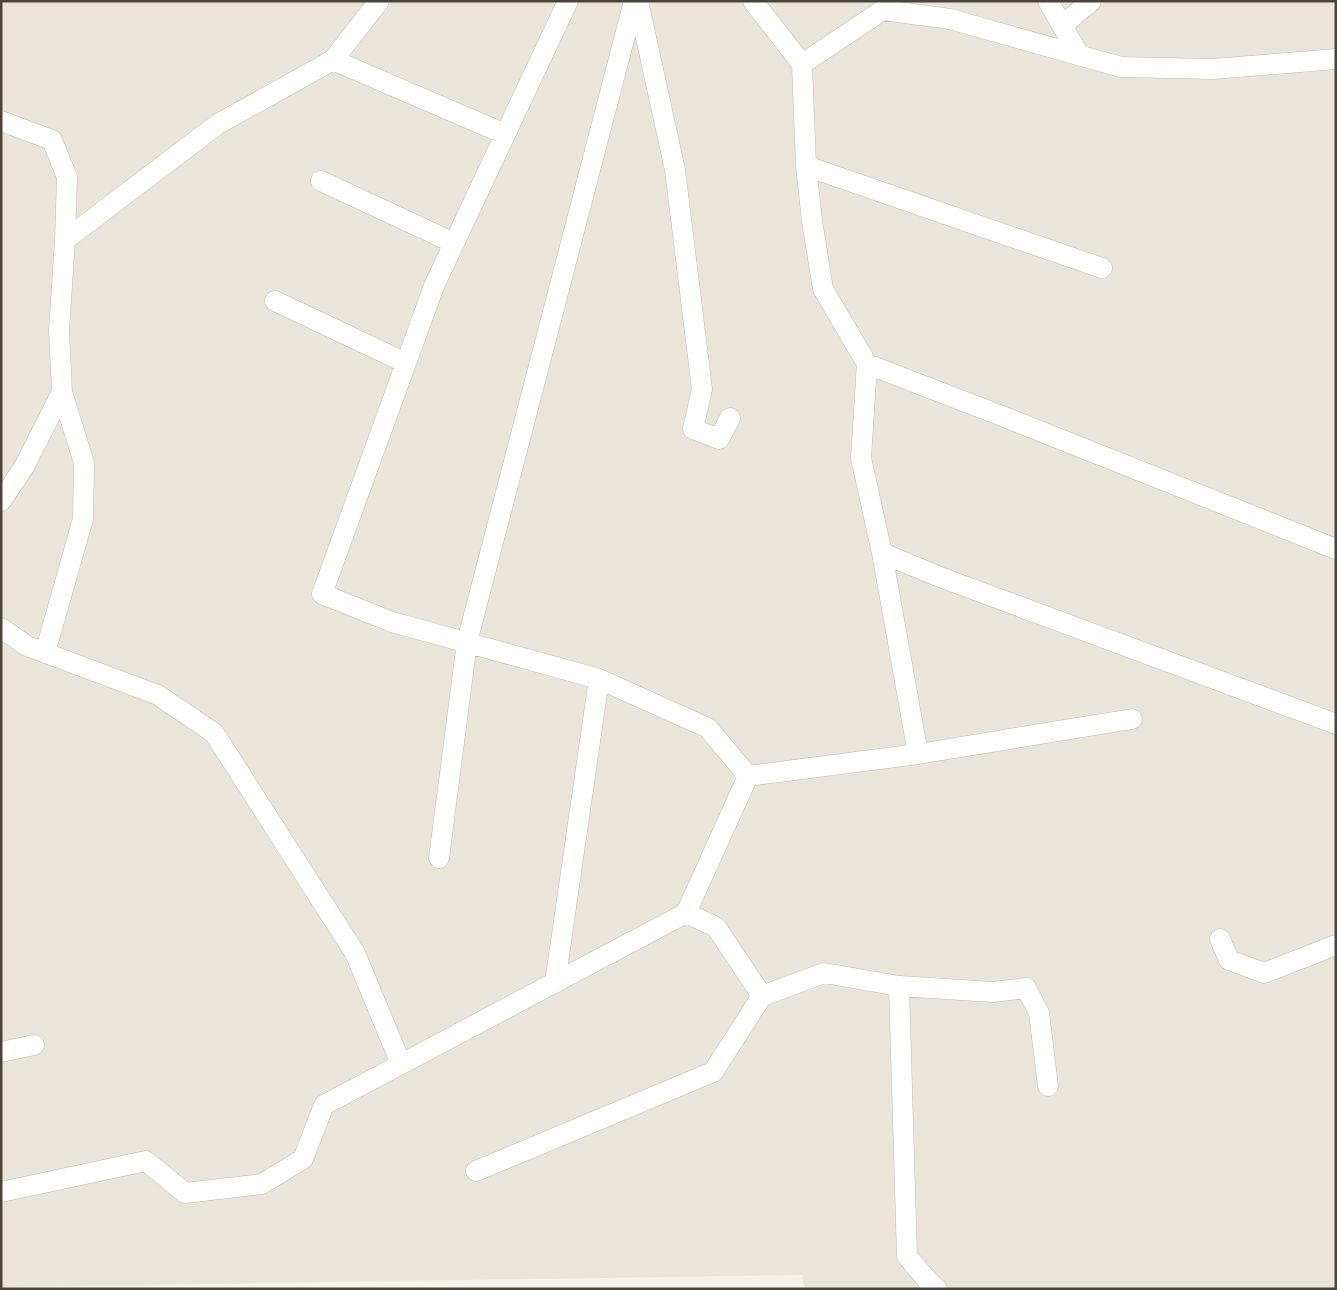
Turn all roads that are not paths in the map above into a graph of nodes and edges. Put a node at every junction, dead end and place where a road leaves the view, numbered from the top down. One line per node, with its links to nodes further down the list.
1 (379, 1): 11 (street)
2 (568, 1): 14 (street)
3 (634, 1): 29 (street)
4 (638, 1): 24 (street)
5 (753, 1): 12 (street)
6 (1048, 1): 8 (street)
7 (1091, 1): 8 (street)
8 (1062, 26): 9 (street)
9 (1079, 56): 10 (street); 12 (street)
10 (1336, 59)
11 (333, 60): 14 (street); 17 (street)
12 (802, 64): 15 (street)
13 (1, 122): 17 (street)
14 (506, 134): 18 (street)
15 (806, 166): 19 (street); 22 (street)
16 (321, 181): 18 (street)
17 (65, 240): 23 (street)
18 (454, 243): 21 (street)
19 (1102, 268)
20 (275, 301): 21 (street)
21 (406, 363): 29 (street)
22 (867, 364): 26 (street); 27 (street)
23 (62, 392): 25 (street); 30 (street)
24 (730, 418)
25 (1, 502)
26 (1336, 549)
27 (882, 553): 33 (street); 34 (street)
28 (1, 628): 30 (street)
29 (467, 642): 31 (street); 36 (street)
30 (45, 652): 45 (street)
31 (599, 679): 35 (street); 40 (street)
32 (1132, 719): 34 (street)
33 (1336, 724)
34 (918, 754): 35 (street)
35 (748, 776): 37 (street)
36 (439, 858)
37 (686, 914): 40 (street); 42 (street)
38 (1220, 940): 39 (street)
39 (1336, 945)
40 (555, 983): 45 (street)
41 (899, 986): 42 (street); 46 (street); 49 (street)
42 (762, 996): 47 (street)
43 (34, 1045): 44 (street)
44 (1, 1052)
45 (401, 1064): 48 (street)
46 (1048, 1086)
47 (476, 1171)
48 (1, 1192)
49 (937, 1289)

